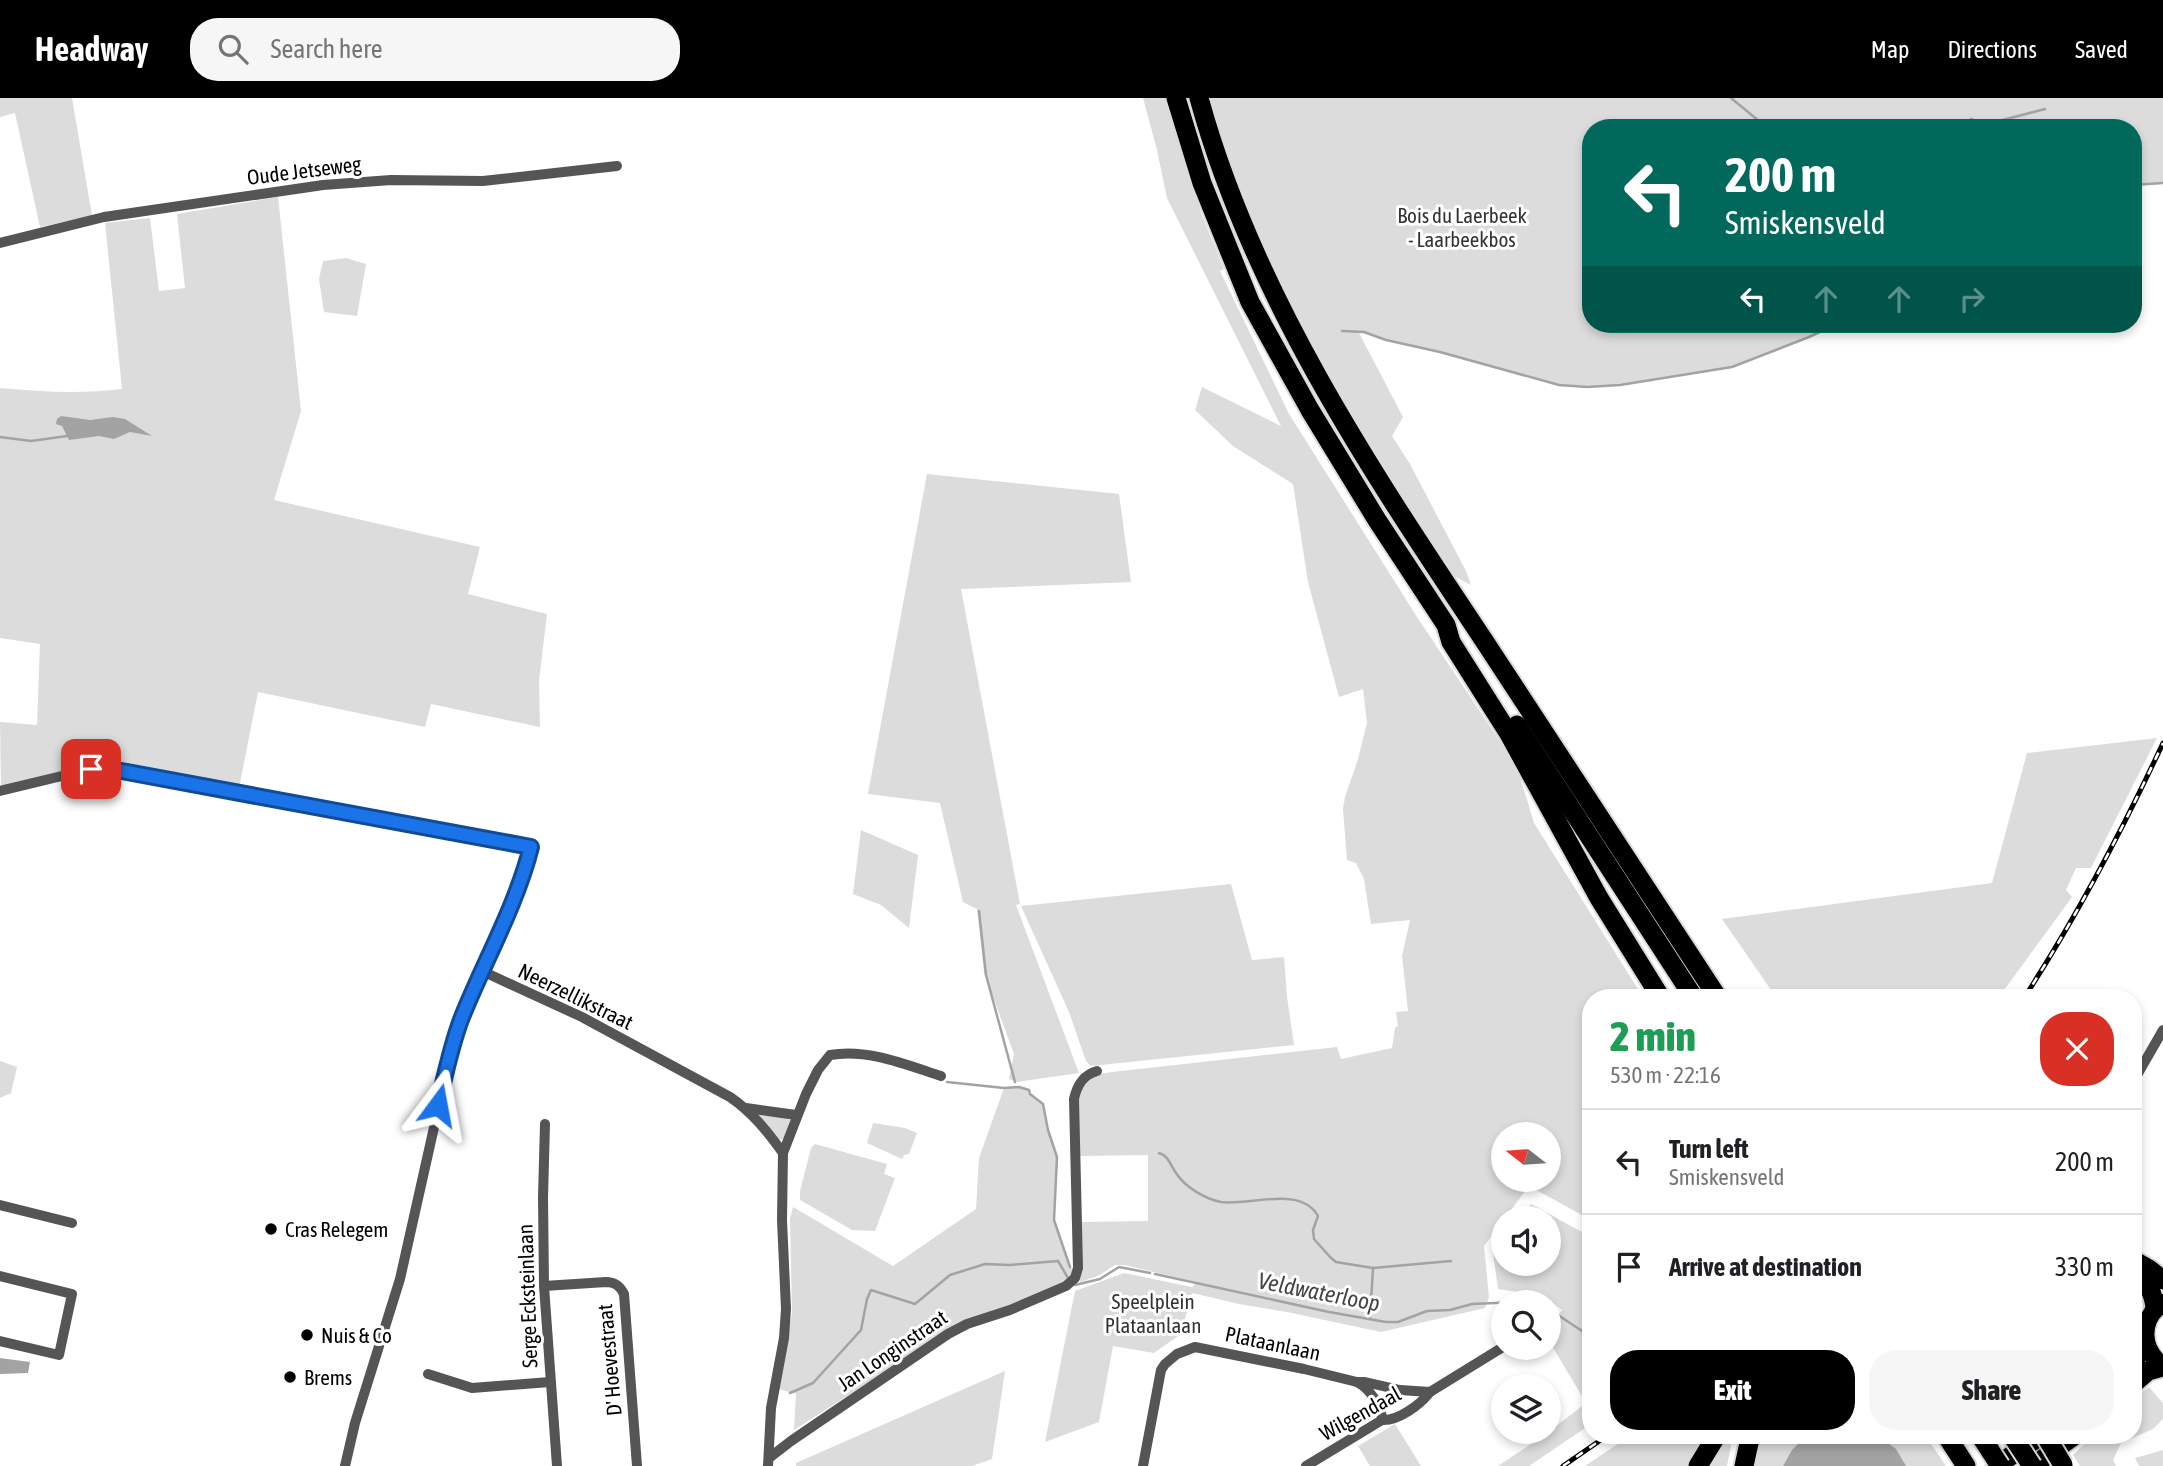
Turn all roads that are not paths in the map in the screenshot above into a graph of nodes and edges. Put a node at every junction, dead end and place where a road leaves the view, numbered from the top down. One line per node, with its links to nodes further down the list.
1 (1177, 98): 5 (highway)
2 (1199, 98): 10 (highway)
3 (617, 166): 4 (street, Oude Jetseweg)
4 (0, 243)
5 (1446, 625): 8 (highway); 9 (highway)
6 (0, 791): 7 (street)
7 (482, 971): 15 (street, Neerzellikstraat); 48 (street)
8 (1655, 989)
9 (1688, 989)
10 (1712, 989)
11 (2163, 1030): 12 (street)
12 (2142, 1066)
13 (1097, 1071): 47 (street, Jan Longinstraat)
14 (941, 1076): 16 (street, Jan Longinstraat)
15 (747, 1108): 16 (street); 18 (street)
16 (796, 1115): 18 (street, Jan Longinstraat)
17 (545, 1124): 25 (street, Serge Ecksteinlaan)
18 (783, 1153): 47 (street, Jan Longinstraat)
19 (0, 1205): 20 (street)
20 (72, 1223)
21 (2142, 1265): 23 (highway)
22 (0, 1276): 27 (street)
23 (2163, 1280)
24 (2142, 1281): 26 (highway)
25 (544, 1286): 34 (street, Serge Ecksteinlaan); 50 (street, D' Hoevestraat)
26 (2159, 1306): 28 (main road)
27 (0, 1341)
28 (2145, 1342): 29 (highway); 31 (main road)
29 (2142, 1348)
30 (1491, 1355): 36 (street, Wilgendaal)
31 (2163, 1366): 33 (highway)
32 (429, 1374): 34 (street)
33 (2142, 1376)
34 (550, 1382): 49 (street, Serge Ecksteinlaan)
35 (1357, 1382): 36 (street, Plataanlaan); 37 (street); 51 (street, Plataanlaan)
36 (1430, 1392): 37 (street, Wilgendaal)
37 (1382, 1420): 52 (street, Wilgendaal)
38 (1711, 1444): 53 (highway)
39 (1736, 1444): 54 (highway)
40 (1749, 1444): 55 (highway)
41 (1986, 1444): 46 (highway)
42 (2017, 1444): 56 (highway, bridge)
43 (2027, 1444): 46 (highway)
44 (2050, 1444): 57 (highway, bridge)
45 (2063, 1444): 56 (highway)
46 (1996, 1461)
47 (769, 1462)
48 (345, 1466)
49 (557, 1466)
50 (637, 1466)
51 (1143, 1466)
52 (1306, 1466)
53 (1698, 1466)
54 (1731, 1466)
55 (1744, 1466)
56 (2032, 1466)
57 (2064, 1466)

